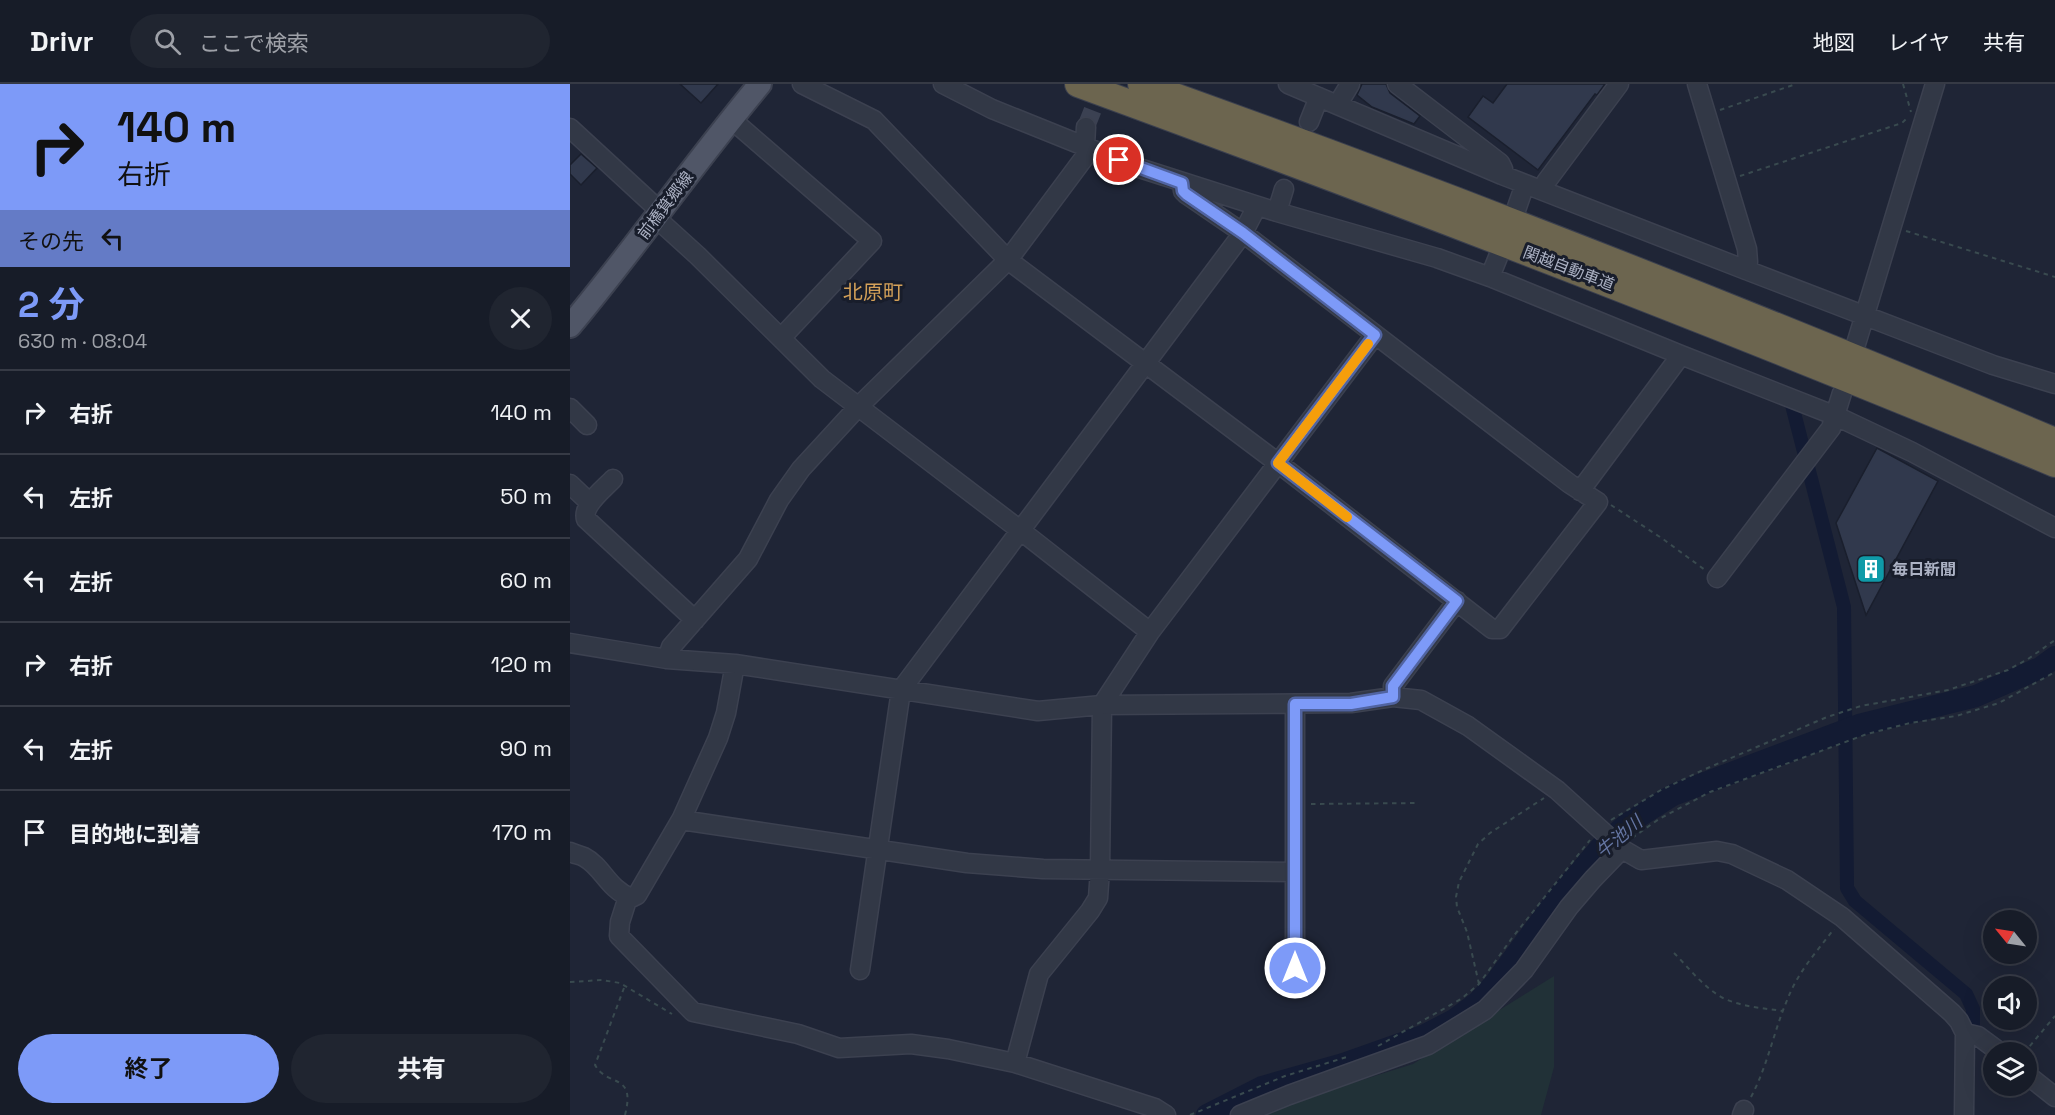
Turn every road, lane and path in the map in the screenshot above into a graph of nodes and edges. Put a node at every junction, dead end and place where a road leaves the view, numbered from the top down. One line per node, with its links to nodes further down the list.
1 (760, 84): 19 (main road, 前橋箕郷線)
2 (802, 84): 37 (street)
3 (943, 84): 23 (street)
4 (1077, 84): 57 (highway, 関越自動車道)
5 (1142, 84): 55 (highway, 関越自動車道)
6 (1288, 84): 15 (street)
7 (1350, 84): 16 (street)
8 (1397, 84): 24 (street)
9 (1619, 84): 29 (street)
10 (1697, 84): 39 (street)
11 (1706, 84): 17 (street)
12 (1797, 84): 17 (path)
13 (1903, 84): 18 (path)
14 (1935, 84): 18 (street)
15 (1319, 97): 16 (street); 20 (street)
16 (1338, 104): 24 (street)
17 (1715, 112): 25 (street)
18 (1917, 116): 25 (path); 34 (street)
19 (731, 119): 33 (main road, 前橋箕郷線); 45 (street)
20 (1309, 122)
21 (1086, 127): 23 (street)
22 (570, 128): 33 (street)
23 (1084, 146): 26 (street); 37 (street)
24 (1502, 175): 27 (street)
25 (1735, 178): 38 (street)
26 (1182, 183): 30 (street); 35 (street)
27 (1525, 184): 29 (street); 31 (street)
28 (1284, 189): 32 (street)
29 (1543, 191): 39 (street)
30 (1257, 206): 32 (street); 35 (street)
31 (1516, 210)
32 (1277, 213): 40 (street)
33 (658, 214): 43 (main road, 前橋箕郷線); 45 (street)
34 (1891, 227): 41 (path); 42 (street)
35 (1243, 233): 44 (street); 48 (street)
36 (1498, 257): 40 (street)
37 (1008, 260): 48 (street); 51 (street)
38 (1762, 261)
39 (1746, 270): 42 (street)
40 (1490, 277): 47 (street)
41 (2055, 277)
42 (1864, 315): 46 (street); 49 (street)
43 (570, 326)
44 (1375, 335): 56 (street); 60 (street)
45 (781, 338): 51 (street)
46 (1856, 344)
47 (1681, 355): 53 (street); 60 (street)
48 (1146, 364): 56 (street); 64 (street)
49 (2055, 384)
50 (1842, 393): 53 (street)
51 (858, 407): 64 (street); 67 (street)
52 (570, 408): 54 (street)
53 (1836, 416): 63 (street); 65 (street)
54 (587, 425)
55 (2055, 441)
56 (1278, 463): 66 (street); 68 (street)
57 (2055, 464)
58 (613, 479): 62 (street)
59 (570, 484): 62 (street)
60 (1580, 491): 61 (street)
61 (1598, 502): 65 (path); 66 (street)
62 (590, 503): 67 (street)
63 (2055, 528)
64 (1020, 530): 68 (street); 73 (street)
65 (1717, 578)
66 (1457, 601): 74 (street)
67 (695, 620): 70 (street)
68 (1150, 632): 76 (street)
69 (570, 643): 70 (street)
70 (667, 659): 71 (street)
71 (735, 664): 73 (street); 80 (street)
72 (2055, 672): 81 (path)
73 (901, 690): 76 (street); 82 (street)
74 (1393, 697): 75 (street); 77 (street)
75 (1295, 704): 76 (street); 79 (street)
76 (1102, 705): 84 (street)
77 (1557, 790): 81 (street); 92 (path)
78 (1419, 803): 79 (path)
79 (1295, 804): 85 (street)
80 (681, 820): 82 (street); 86 (street)
81 (1620, 847): 87 (street); 106 (street)
82 (877, 850): 84 (street); 90 (street)
83 (570, 852): 86 (street)
84 (1100, 870): 85 (street); 100 (street)
85 (1295, 872): 89 (street)
86 (628, 897): 95 (street)
87 (1842, 917): 94 (path); 97 (street)
88 (1674, 953): 94 (path)
89 (1295, 968)
90 (860, 970)
91 (570, 982): 93 (path)
92 (1479, 984)
93 (624, 988): 95 (path); 104 (path)
94 (1783, 1011): 103 (path)
95 (693, 1012): 100 (street)
96 (2055, 1016): 99 (path)
97 (1965, 1033): 98 (street); 107 (street)
98 (1987, 1042)
99 (2033, 1042)
100 (1015, 1063): 105 (street)
101 (2037, 1083): 102 (street)
102 (2055, 1097)
103 (1743, 1112)
104 (625, 1115)
105 (1166, 1115)
106 (1240, 1115)
107 (1964, 1115)

